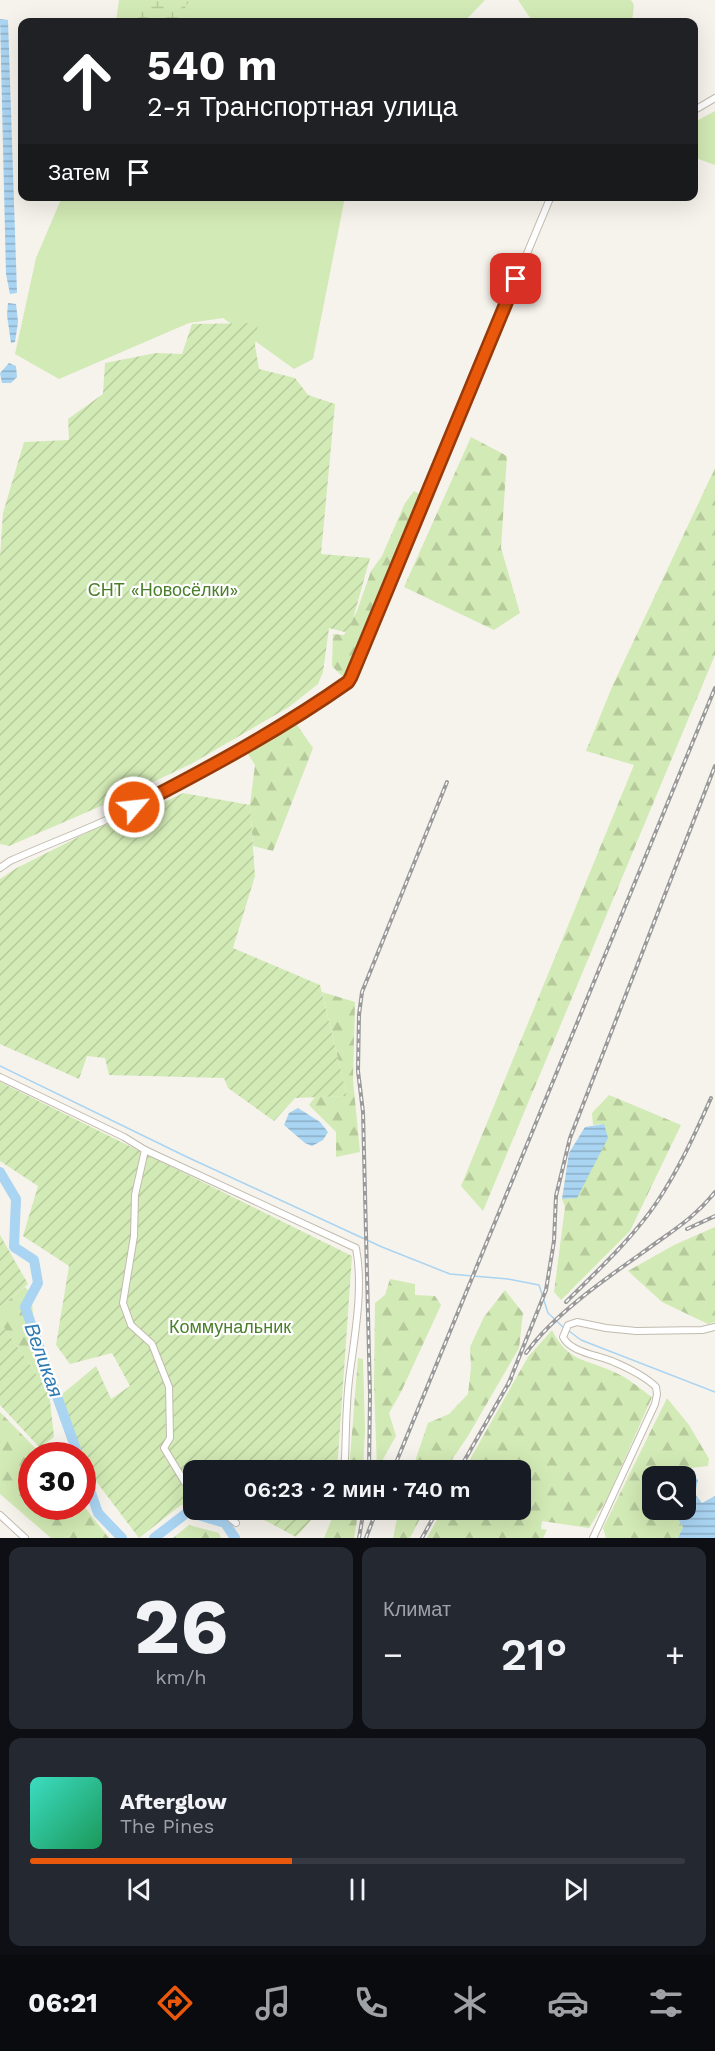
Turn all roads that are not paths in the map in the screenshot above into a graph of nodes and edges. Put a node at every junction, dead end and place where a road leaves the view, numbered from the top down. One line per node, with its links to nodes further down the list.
1 (715, 98): 2 (street)
2 (698, 108)
3 (549, 201): 4 (street)
4 (0, 868)
5 (0, 1077): 6 (street)
6 (145, 1150): 8 (street); 9 (street)
7 (715, 1327): 14 (street)
8 (345, 1460)
9 (183, 1479)
10 (0, 1515): 13 (street)
11 (232, 1520): 12 (street)
12 (236, 1523)
13 (25, 1538)
14 (593, 1538)

